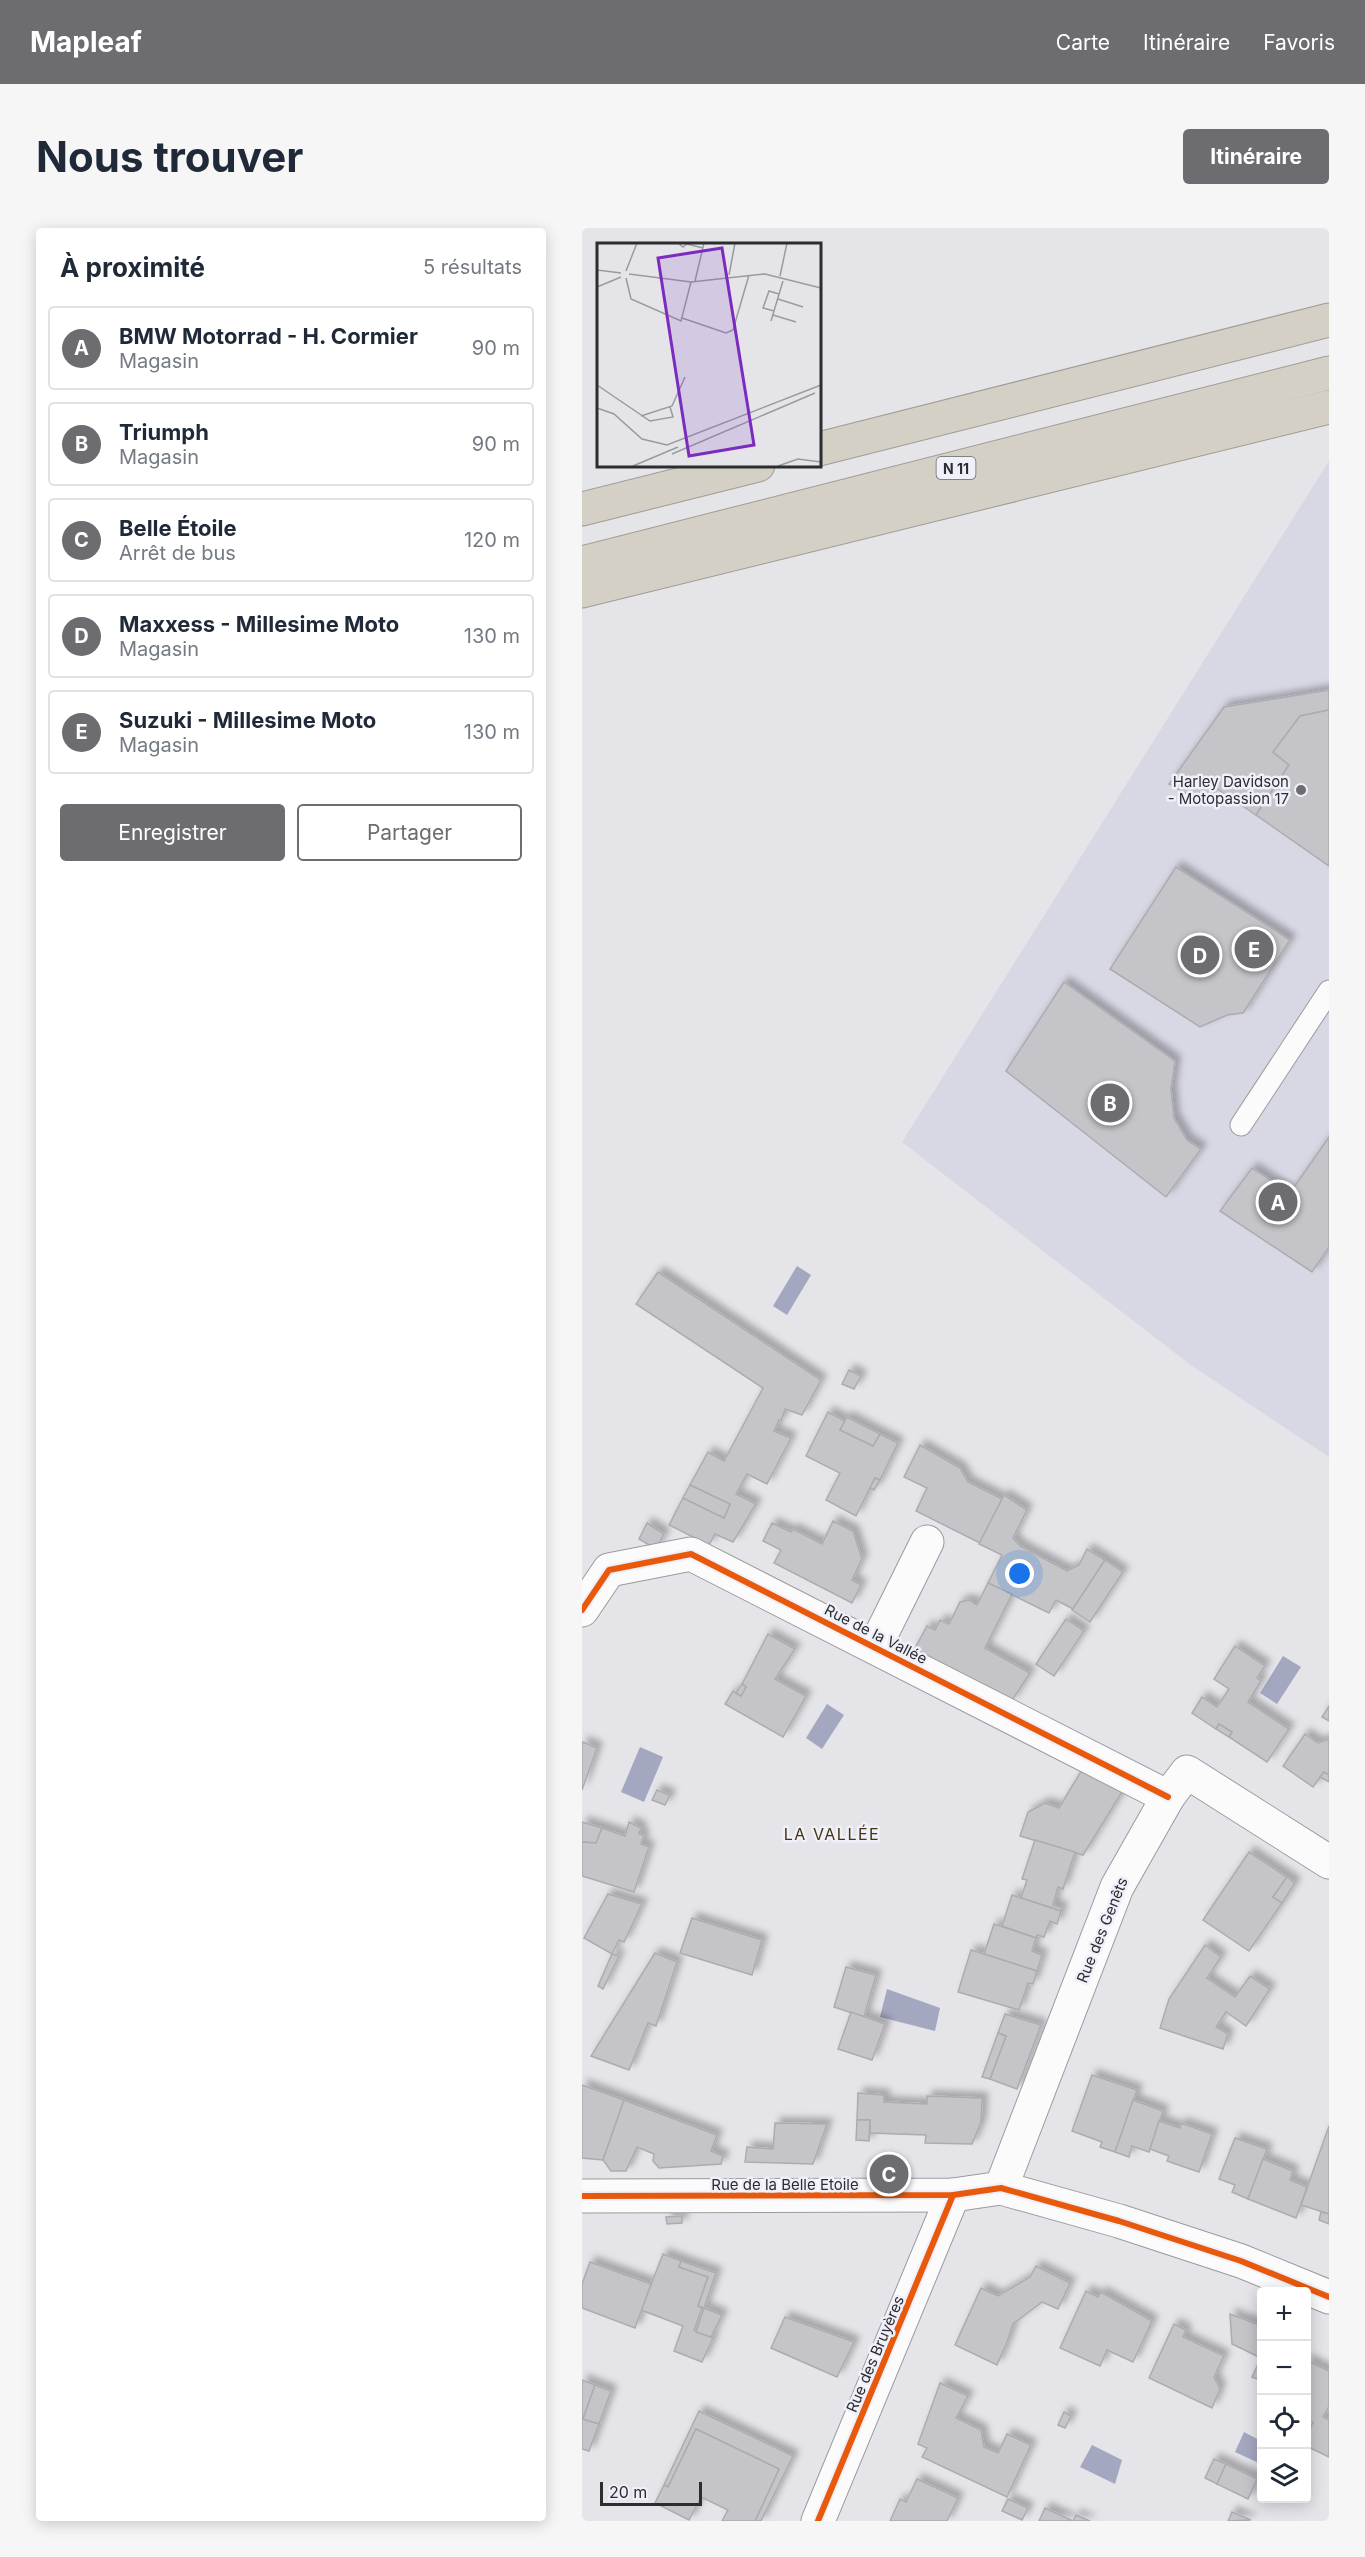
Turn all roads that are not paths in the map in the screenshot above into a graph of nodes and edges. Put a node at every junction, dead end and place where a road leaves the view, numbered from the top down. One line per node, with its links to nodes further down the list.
1 (1329, 320): 4 (highway)
2 (1329, 373): 7 (highway, N 11)
3 (1329, 406): 8 (highway)
4 (820, 450)
5 (754, 466): 6 (highway)
6 (582, 510)
7 (582, 563)
8 (582, 591)
9 (1329, 991): 10 (lane)
10 (1241, 1125)
11 (927, 1542): 13 (street)
12 (582, 1610): 13 (street, Rue de la Vallée)
13 (875, 1647): 14 (street, Rue de la Vallée)
14 (1168, 1797): 15 (street, Rue des Genêts); 16 (street, Rue des Genêts)
15 (1329, 1862)
16 (1001, 2188): 17 (street, Rue de la Belle Etoile); 19 (street, Rue de la Belle Etoile)
17 (953, 2195): 18 (street, Rue de la Belle Etoile); 20 (street, Rue des Bruyères)
18 (582, 2196)
19 (1329, 2297)
20 (818, 2521)

